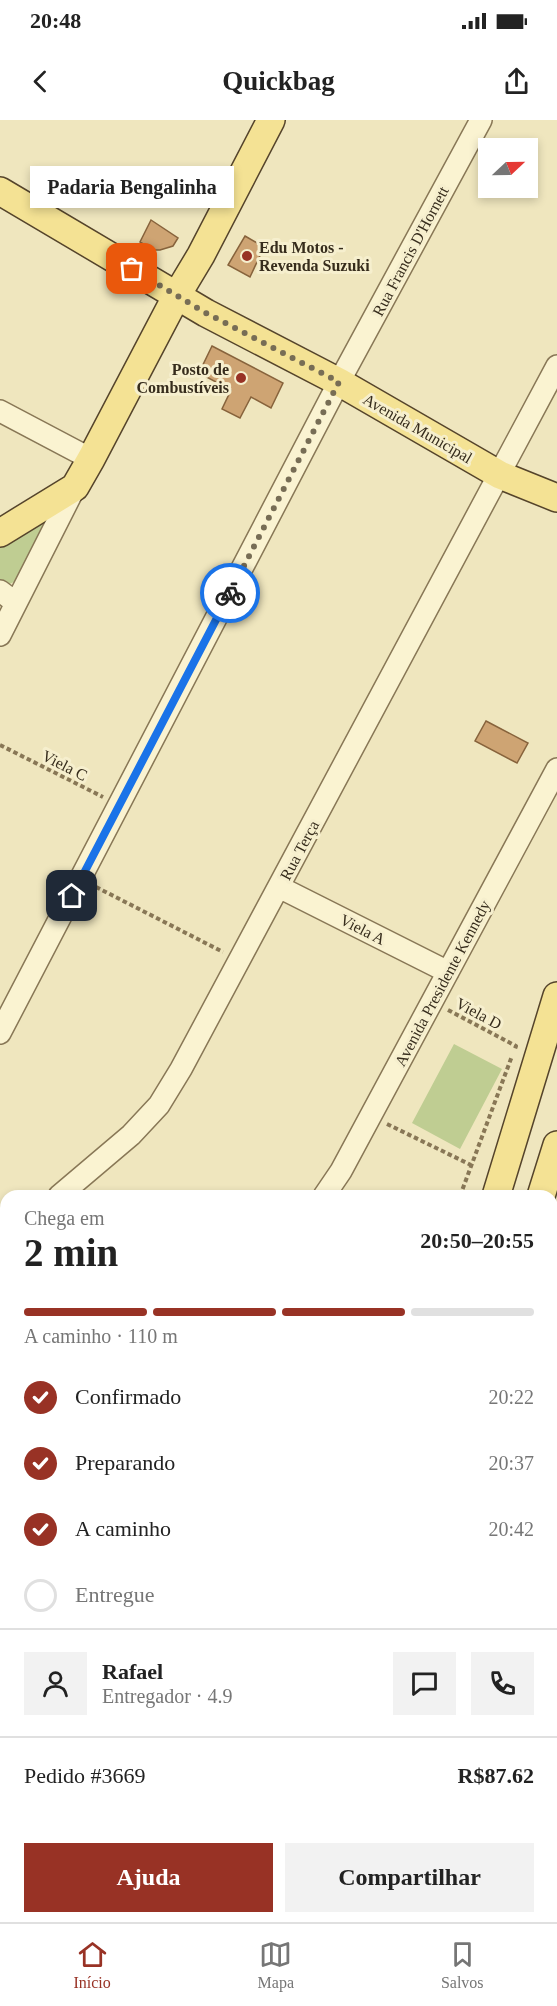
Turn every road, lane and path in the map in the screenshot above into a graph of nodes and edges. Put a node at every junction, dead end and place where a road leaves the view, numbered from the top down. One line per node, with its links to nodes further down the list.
1 (270, 120): 4 (main road)
2 (481, 120): 6 (street, Rua Francis D'Hornett)
3 (0, 191): 4 (main road, Avenida Municipal)
4 (177, 295): 6 (main road, Avenida Municipal); 8 (main road)
5 (557, 366): 9 (street, Rua Terça)
6 (339, 382): 9 (main road, Avenida Municipal); 17 (street, Rua Francis D'Hornett)
7 (0, 411): 8 (street)
8 (92, 459): 10 (main road)
9 (500, 475): 11 (main road, Avenida Municipal); 19 (street, Rua Terça)
10 (75, 487): 12 (main road); 13 (street)
11 (557, 498)
12 (0, 532)
13 (8, 597): 14 (street)
14 (0, 635)
15 (0, 745): 17 (path, Viela C)
16 (557, 768): 21 (street, Avenida Presidente Kennedy)
17 (119, 805): 18 (street, Rua Francis D'Hornett)
18 (81, 879): 20 (path); 24 (street, Rua Francis D'Hornett)
19 (279, 887): 20 (street, Rua Terça); 21 (street, Viela A)
20 (239, 960): 28 (street, Rua Terça)
21 (448, 972): 23 (street, Avenida Presidente Kennedy)
22 (557, 996): 31 (main road)
23 (432, 1002): 25 (street, Avenida Presidente Kennedy); 27 (path, Viela D)
24 (0, 1033)
25 (371, 1115): 27 (path); 29 (street, Avenida Presidente Kennedy)
26 (557, 1145): 32 (main road)
27 (471, 1165): 30 (path)
28 (66, 1190)
29 (328, 1190)
30 (462, 1190)
31 (498, 1190)
32 (543, 1190)

